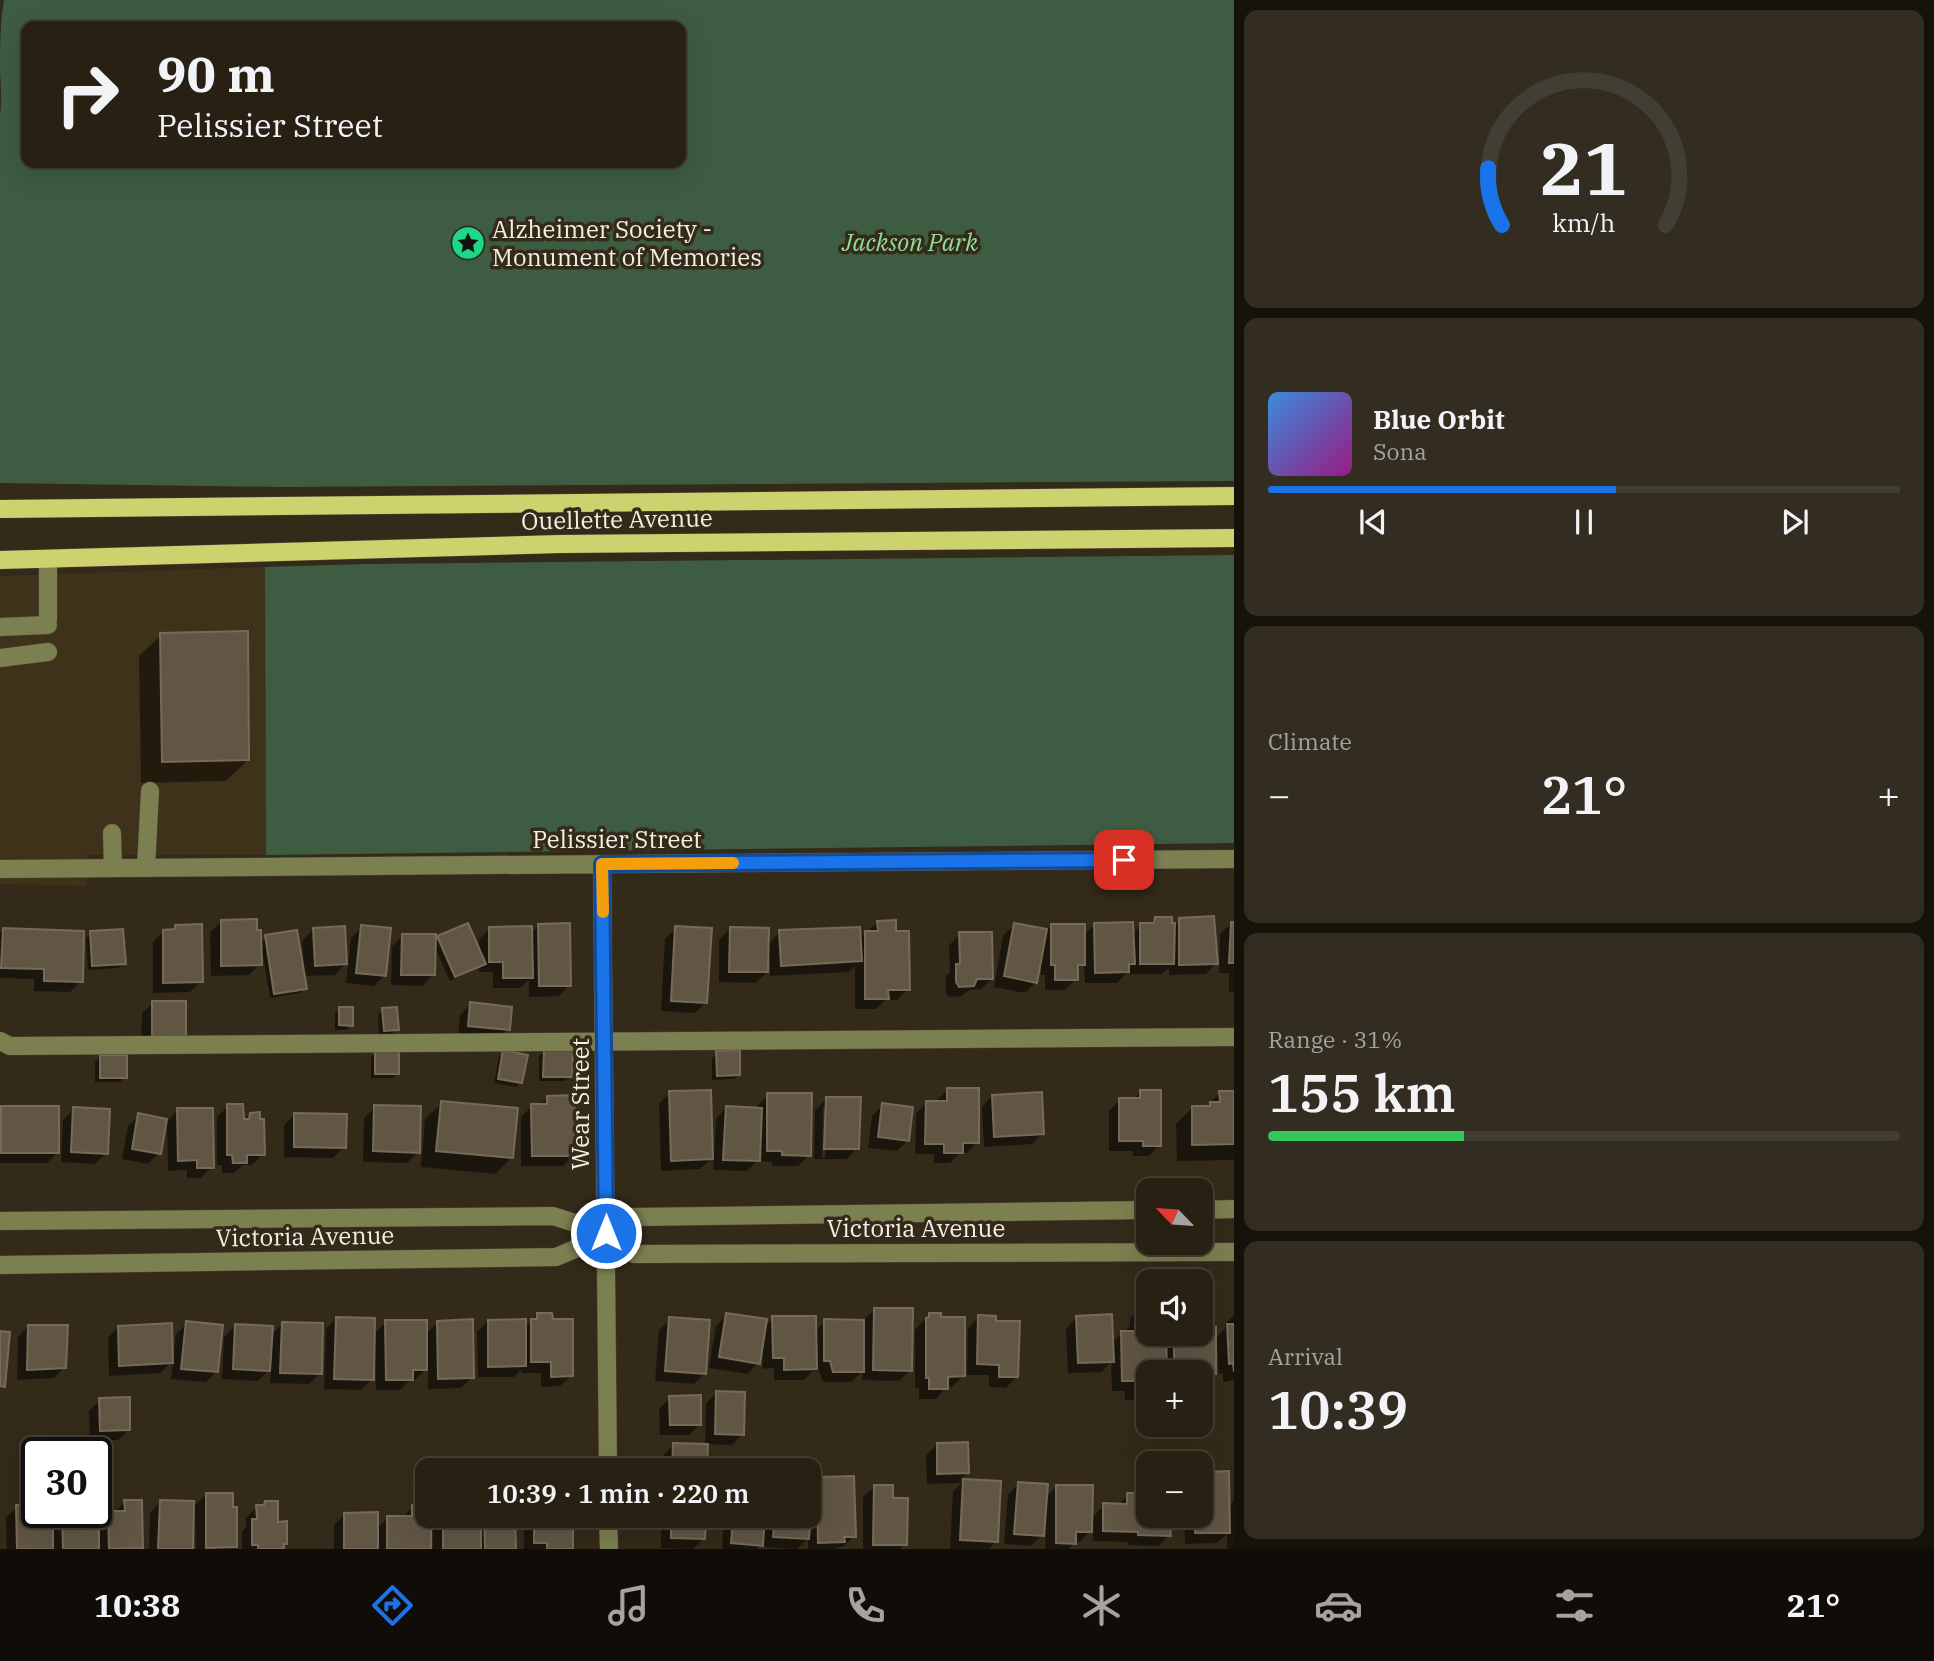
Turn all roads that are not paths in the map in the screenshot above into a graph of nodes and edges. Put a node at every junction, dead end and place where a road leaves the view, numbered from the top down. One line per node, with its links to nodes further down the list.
1 (1234, 496): 2 (main road, Ouellette Avenue)
2 (0, 509)
3 (1234, 538): 4 (main road, Ouellette Avenue)
4 (48, 559): 5 (main road, Ouellette Avenue); 6 (street)
5 (0, 560)
6 (0, 627)
7 (48, 652): 8 (street)
8 (0, 658)
9 (150, 791): 14 (street)
10 (112, 833): 13 (street)
11 (1234, 859): 12 (street, Pelissier Street)
12 (602, 864): 14 (street, Pelissier Street); 18 (street, Wear Street)
13 (113, 868): 14 (street, Pelissier Street); 15 (street, Pelissier Street)
14 (146, 868)
15 (0, 869)
16 (1234, 1037): 18 (street)
17 (0, 1041): 18 (street)
18 (604, 1042): 23 (street, Wear Street)
19 (1234, 1209): 21 (street)
20 (1136, 1210): 23 (street, Victoria Avenue)
21 (1213, 1210)
22 (0, 1221): 23 (street, Victoria Avenue)
23 (606, 1233): 24 (street, Victoria Avenue); 25 (street, Victoria Avenue); 26 (street, Wear Street)
24 (1234, 1252)
25 (0, 1265)
26 (608, 1458)
27 (608, 1528): 28 (street)
28 (609, 1549)

